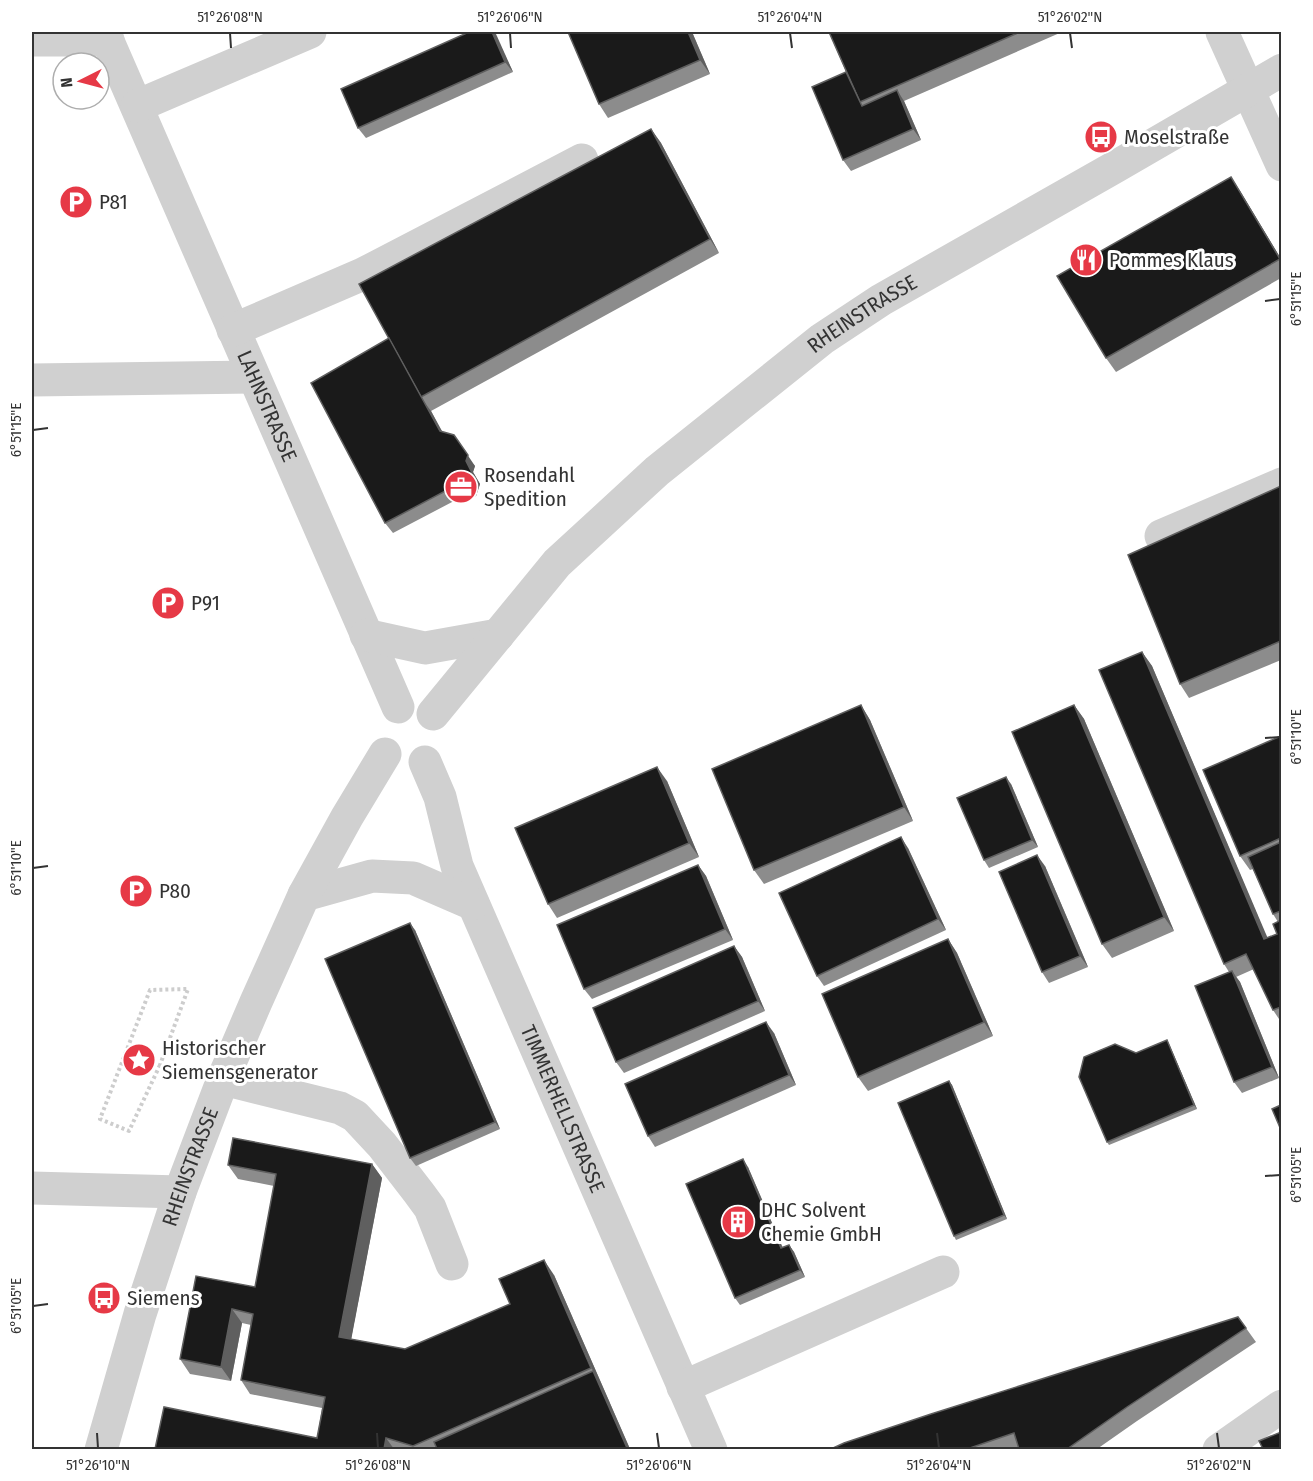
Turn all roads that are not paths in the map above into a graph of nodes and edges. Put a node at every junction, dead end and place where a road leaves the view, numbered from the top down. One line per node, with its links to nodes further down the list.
1 (310, 32): 7 (street)
2 (1222, 32): 6 (street)
3 (106, 36): 4 (street); 7 (street, LAHNSTRASSE)
4 (32, 40)
5 (1281, 70): 6 (street, RHEINSTRASSE)
6 (1248, 90): 9 (street); 16 (street, RHEINSTRASSE)
7 (137, 106): 10 (street, LAHNSTRASSE)
8 (582, 160): 10 (street)
9 (1281, 165)
10 (233, 330): 11 (street, LAHNSTRASSE)
11 (254, 377): 12 (street); 15 (street, LAHNSTRASSE)
12 (32, 380)
13 (1281, 484): 14 (street)
14 (1161, 536)
15 (366, 635): 16 (street); 17 (street, LAHNSTRASSE)
16 (498, 635): 18 (street, RHEINSTRASSE)
17 (398, 707): 18 (street); 19 (street)
18 (433, 714): 20 (street)
19 (385, 754): 20 (street); 21 (street, RHEINSTRASSE)
20 (425, 762): 22 (street, TIMMERHELLSTRASSE)
21 (304, 895): 22 (street); 23 (street, RHEINSTRASSE)
22 (473, 904): 28 (street, TIMMERHELLSTRASSE)
23 (221, 1086): 25 (street, RHEINSTRASSE); 26 (street)
24 (32, 1188): 25 (street)
25 (180, 1192): 30 (street, RHEINSTRASSE)
26 (452, 1264)
27 (943, 1272): 28 (street)
28 (683, 1387): 31 (street, TIMMERHELLSTRASSE)
29 (1281, 1406): 32 (street)
30 (101, 1449)
31 (711, 1449)
32 (1220, 1449)

